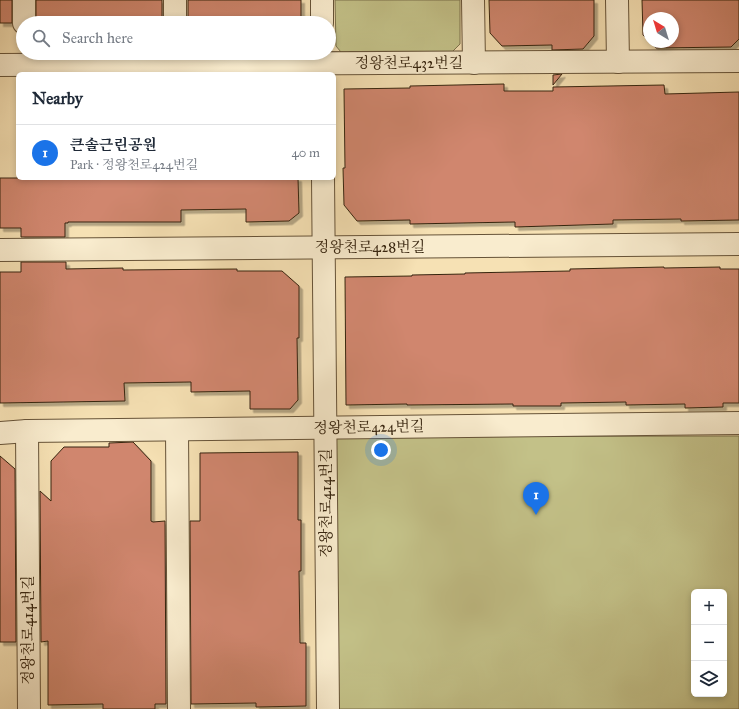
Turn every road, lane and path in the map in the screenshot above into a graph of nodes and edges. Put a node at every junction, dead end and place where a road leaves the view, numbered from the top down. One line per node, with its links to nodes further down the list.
1 (24, 0): 6 (street)
2 (175, 0): 7 (street)
3 (322, 0): 8 (street)
4 (473, 0): 12 (street, 정왕천로432번길)
5 (617, 0): 13 (street)
6 (24, 16)
7 (175, 16)
8 (322, 16)
9 (21, 60): 15 (street, 정왕천로432번길)
10 (212, 60): 14 (street, 정왕천로432번길)
11 (739, 61): 13 (street, 정왕천로432번길)
12 (474, 62): 13 (street, 정왕천로432번길); 14 (street, 정왕천로432번길)
13 (618, 62)
14 (322, 63)
15 (0, 65)
16 (323, 180): 18 (street, 정왕천로414번길)
17 (739, 244): 18 (street, 정왕천로428번길)
18 (324, 247): 19 (street, 정왕천로428번길); 21 (street, 정왕천로414번길)
19 (0, 250)
20 (739, 423): 21 (street, 정왕천로424번길)
21 (325, 428): 22 (street, 정왕천로424번길); 27 (street, 정왕천로414번길)
22 (177, 430): 23 (street, 정왕천로424번길); 26 (street)
23 (27, 431): 24 (street, 정왕천로424번길); 25 (street, 정왕천로414번길)
24 (0, 433)
25 (28, 709)
26 (179, 709)
27 (328, 709)

